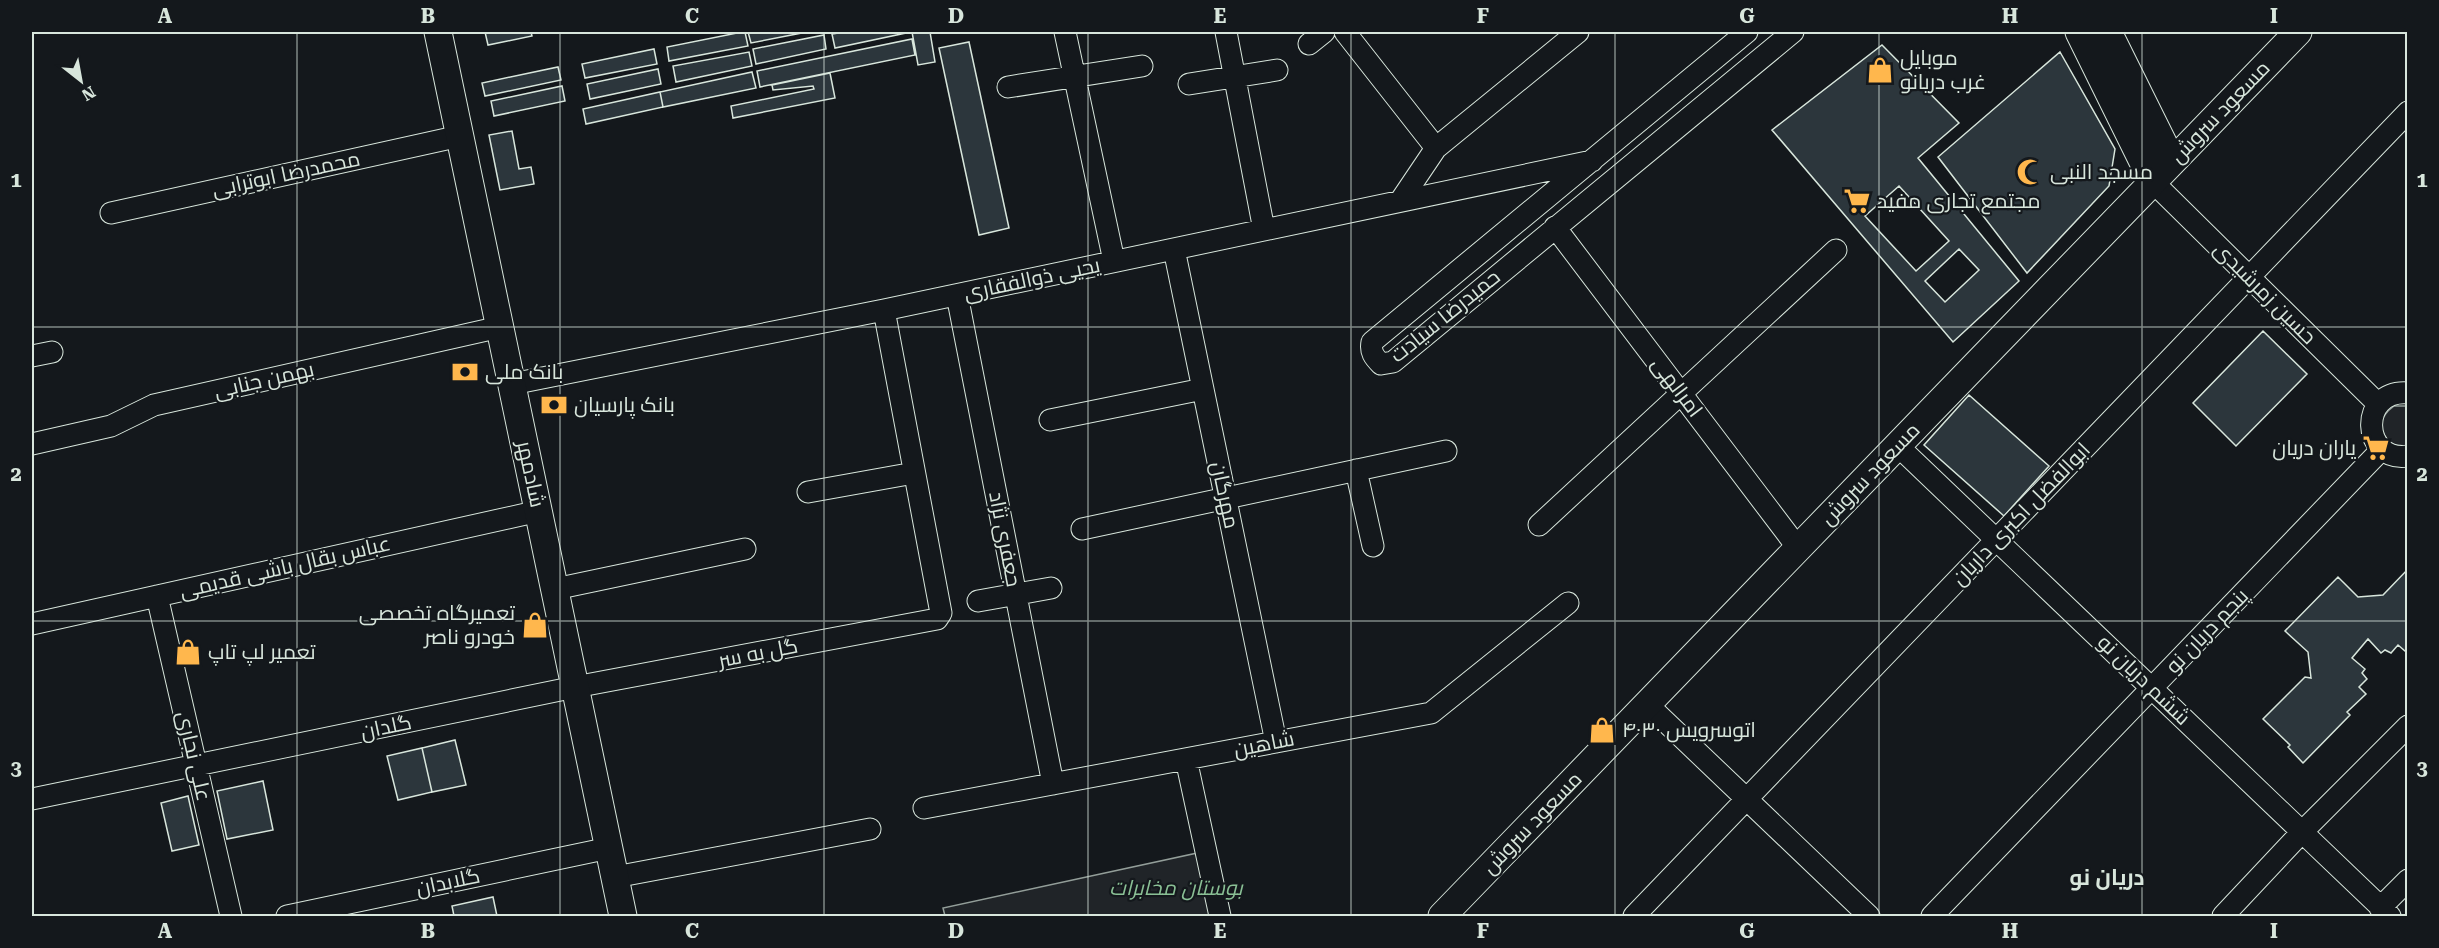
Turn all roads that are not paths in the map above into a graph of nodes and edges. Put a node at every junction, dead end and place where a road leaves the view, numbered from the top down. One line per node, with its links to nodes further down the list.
1 (438, 32): 18 (main road, شادمهر)
2 (1065, 32): 13 (street)
3 (1226, 32): 14 (street)
4 (1345, 32): 19 (street)
5 (1578, 32): 19 (street)
6 (1747, 32): 21 (street, یحیی ذوالفقاری)
7 (1793, 32): 25 (street, حمیدرضا سیادت)
8 (2079, 32): 22 (main road)
9 (2108, 32): 20 (main road)
10 (2298, 32): 20 (main road, مسعود سروش)
11 (1142, 66): 13 (street)
12 (1277, 70): 14 (street)
13 (1074, 77): 16 (street); 29 (street)
14 (1234, 77): 15 (street); 26 (street)
15 (1189, 84)
16 (1008, 87)
17 (2408, 112): 30 (street, ابوالفضل اکبری داریان)
18 (460, 136): 24 (street, محمدرضا ابوترابی); 33 (main road, شادمهر)
19 (1436, 148): 23 (street)
20 (2172, 162): 22 (main road, مسعود سروش)
21 (1556, 177): 23 (street, یحیی ذوالفقاری); 25 (street, حمیدرضا سیادت)
22 (2153, 182): 30 (street, حسین زمرشيدی); 41 (main road, مسعود سروش)
23 (1401, 200): 26 (street, یحیی ذوالفقاری)
24 (111, 213)
25 (1555, 227): 37 (street, امرالهی)
26 (1264, 230): 27 (street, یحیی ذوالفقاری)
27 (1174, 249): 29 (street, یحیی ذوالفقاری); 35 (street, مهرگان)
28 (1836, 250): 37 (street)
29 (1114, 261): 31 (street, یحیی ذوالفقاری)
30 (2249, 277): 38 (street, حسین زمرشيدی); 52 (street, ابوالفضل اکبری داریان)
31 (957, 295): 32 (street, یحیی ذوالفقاری); 58 (street, جعفری نژاد)
32 (884, 310): 34 (street, یحیی ذوالفقاری); 46 (street)
33 (500, 327): 34 (main road, شادمهر); 40 (street, بهمن جنابی)
34 (512, 384): 49 (main road, شادمهر)
35 (1203, 389): 39 (street); 48 (street, مهرگان)
36 (2408, 393): 38 (street)
37 (1682, 394): 50 (street); 54 (street, امرالهی)
38 (2378, 404): 42 (street)
39 (1050, 420)
40 (32, 444)
41 (1897, 445): 52 (street, ششم دریان‌ نو); 54 (main road, مسعود سروش)
42 (2382, 450): 44 (street); 64 (street, پنجم دریان‌ نو)
43 (1446, 451): 45 (street)
44 (2408, 456)
45 (1356, 470): 48 (street); 53 (street)
46 (914, 473): 47 (street); 63 (street, گل به سر)
47 (808, 492)
48 (1225, 498): 51 (street); 67 (street, مهرگان)
49 (538, 511): 57 (main road, شادمهر); 59 (street, عباس بقال باشی قدیمی)
50 (1539, 525)
51 (1082, 529)
52 (1996, 540): 64 (street, ششم دریان‌ نو); 72 (street, ابوالفضل اکبری داریان)
53 (1373, 546)
54 (1798, 548): 65 (main road, مسعود سروش)
55 (744, 549): 57 (street)
56 (1051, 588): 58 (street)
57 (555, 589): 63 (main road, شادمهر)
58 (1016, 595): 60 (street); 70 (street, جعفری نژاد)
59 (157, 596): 62 (street, عباس بقال باشی قدیمی); 69 (street, علی نجاری)
60 (978, 601)
61 (1568, 603): 67 (street, شاهین)
62 (32, 624)
63 (575, 687): 69 (street, گلدان); 76 (main road, شادمهر)
64 (2152, 688): 75 (street, ششم دریان‌ نو); 87 (street, پنجم دریان‌ نو)
65 (1647, 704): 72 (street); 84 (main road, مسعود سروش)
66 (2408, 726): 75 (street)
67 (1276, 742): 68 (street, شاهین)
68 (1186, 759): 70 (street, شاهین); 83 (street)
69 (196, 767): 71 (street, گلدان); 80 (street, علی نجاری)
70 (1053, 784): 73 (street, شاهین)
71 (32, 799)
72 (1746, 800): 85 (street, ابوالفضل اکبری داریان); 86 (street)
73 (924, 808)
74 (870, 829): 77 (street)
75 (2301, 833): 79 (street, ششم دریان‌ نو); 88 (street)
76 (609, 848): 77 (main road, شادمهر); 81 (street, گلابدان)
77 (615, 877): 82 (main road, شادمهر)
78 (2408, 880): 79 (street)
79 (2385, 912)
80 (231, 916)
81 (287, 916)
82 (623, 916)
83 (1220, 916)
84 (1442, 916)
85 (1634, 916)
86 (1869, 916)
87 (1932, 916)
88 (2223, 916)

